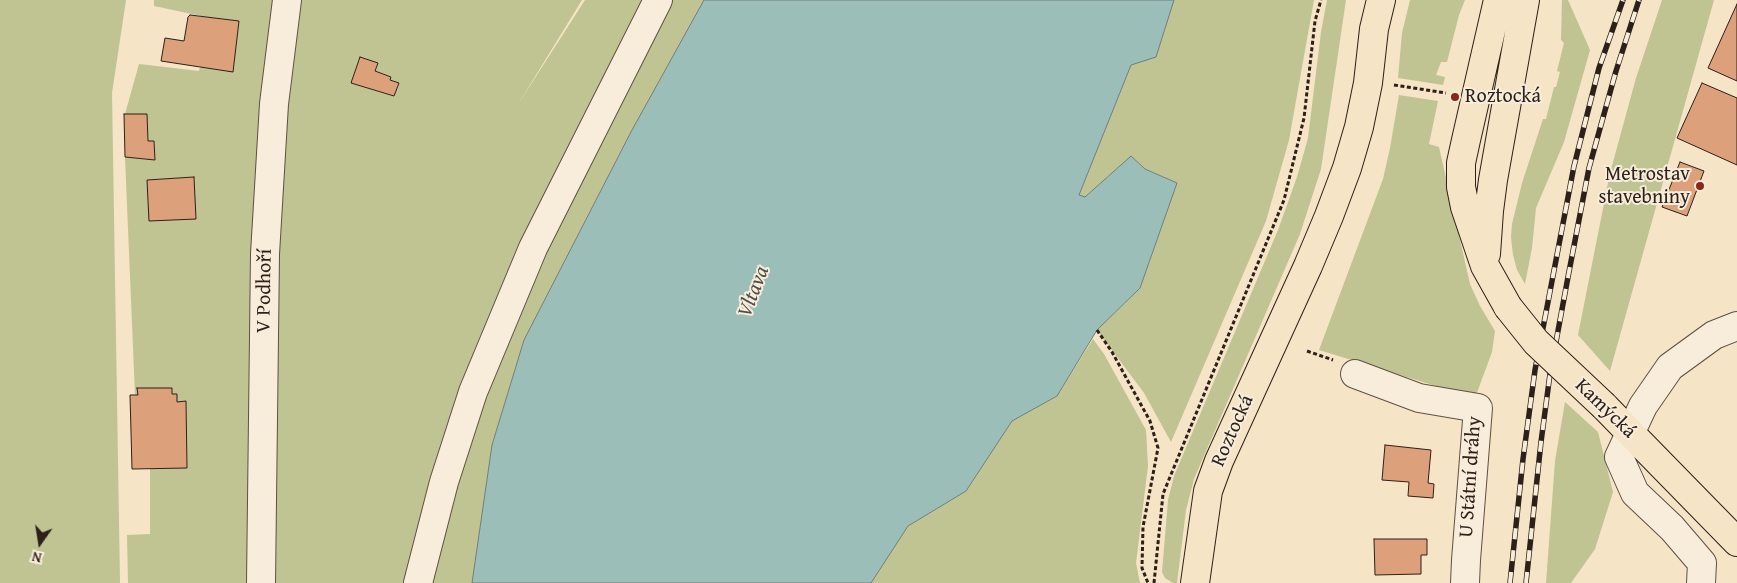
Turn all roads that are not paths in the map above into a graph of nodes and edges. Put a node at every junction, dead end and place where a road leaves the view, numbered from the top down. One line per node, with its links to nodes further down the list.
1 (287, 0): 15 (street, V Podhoří)
2 (658, 0): 16 (street)
3 (1373, 0): 8 (main road)
4 (1381, 0): 8 (main road, Roztocká)
5 (1498, 0): 10 (main road, Kamýcká)
6 (1525, 0): 9 (main road)
7 (1542, 0): 9 (main road)
8 (1374, 29): 17 (main road, Roztocká)
9 (1499, 148): 10 (main road)
10 (1485, 266): 13 (main road, Kamýcká, bridge)
11 (1735, 328): 13 (street)
12 (1344, 367): 18 (street, U Státní dráhy)
13 (1630, 432): 14 (main road, Kamýcká); 19 (street)
14 (1737, 542)
15 (260, 583)
16 (418, 583)
17 (1195, 583)
18 (1466, 583)
19 (1701, 583)

